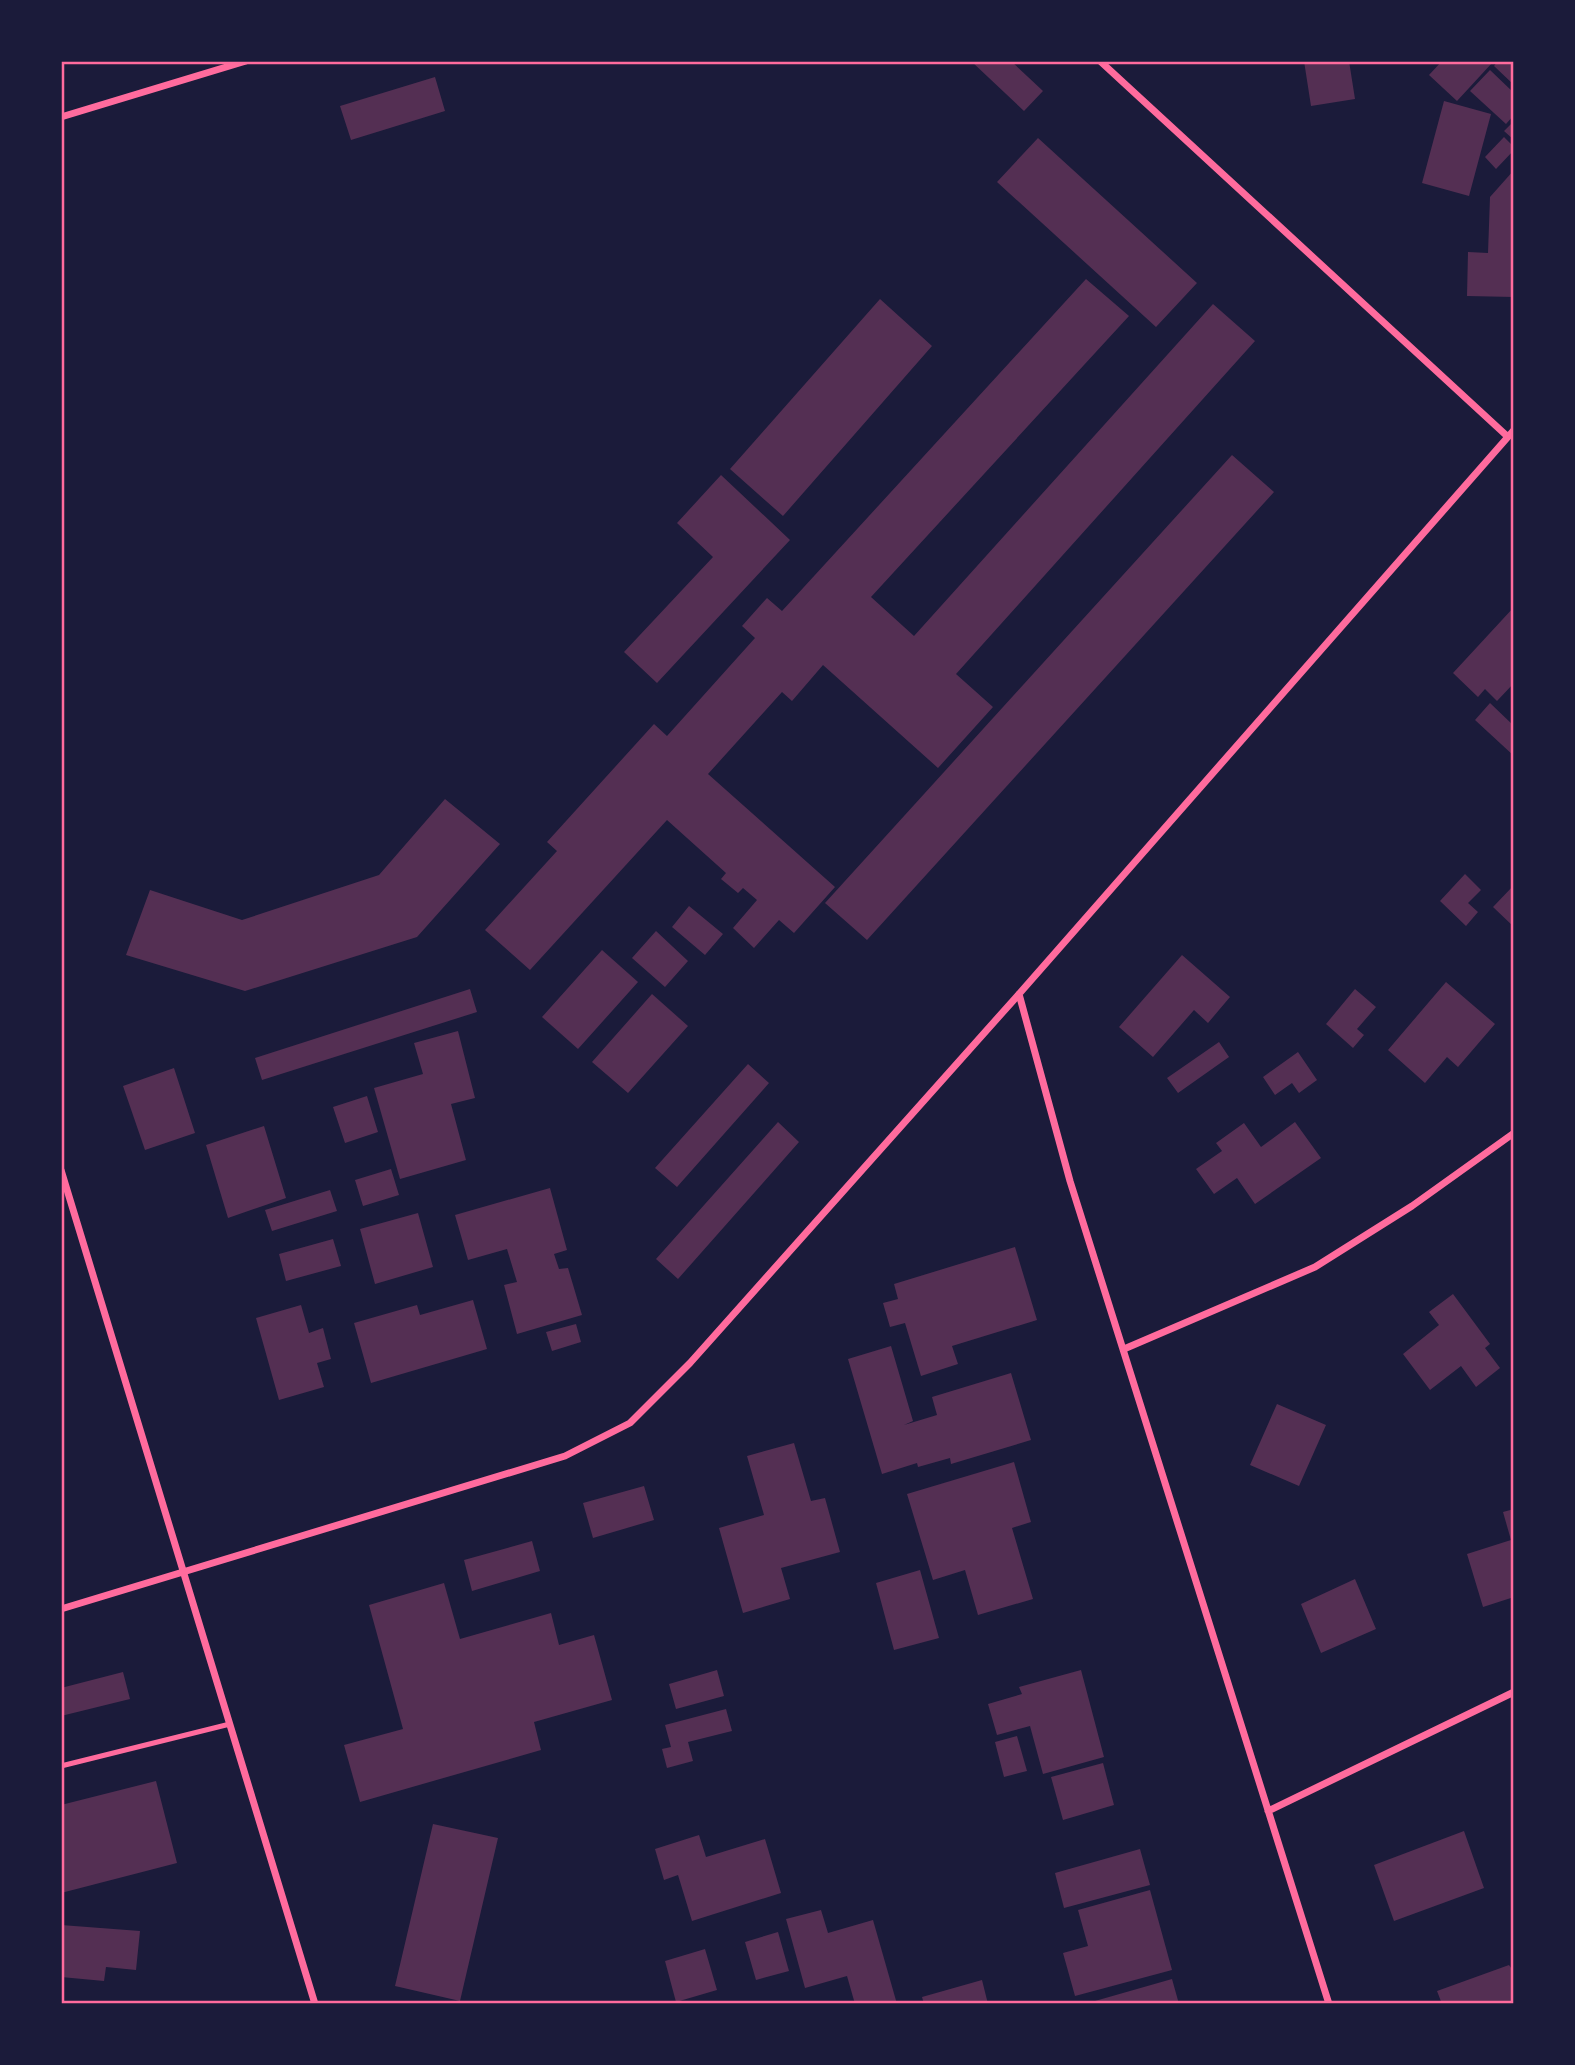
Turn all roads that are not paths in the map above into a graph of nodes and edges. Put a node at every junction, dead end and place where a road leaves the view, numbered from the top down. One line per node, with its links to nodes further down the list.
1 (246, 61): 3 (street)
2 (1100, 61): 5 (street)
3 (61, 117)
4 (1514, 430): 5 (street)
5 (1507, 436): 6 (street)
6 (1019, 993): 9 (street); 10 (street)
7 (1514, 1133): 9 (street)
8 (61, 1170): 10 (street)
9 (1125, 1349): 15 (street)
10 (185, 1572): 11 (street); 13 (street)
11 (61, 1609)
12 (1514, 1692): 15 (street)
13 (230, 1724): 14 (lane); 16 (street)
14 (61, 1766)
15 (1268, 1811): 17 (street)
16 (315, 2004)
17 (1329, 2004)

